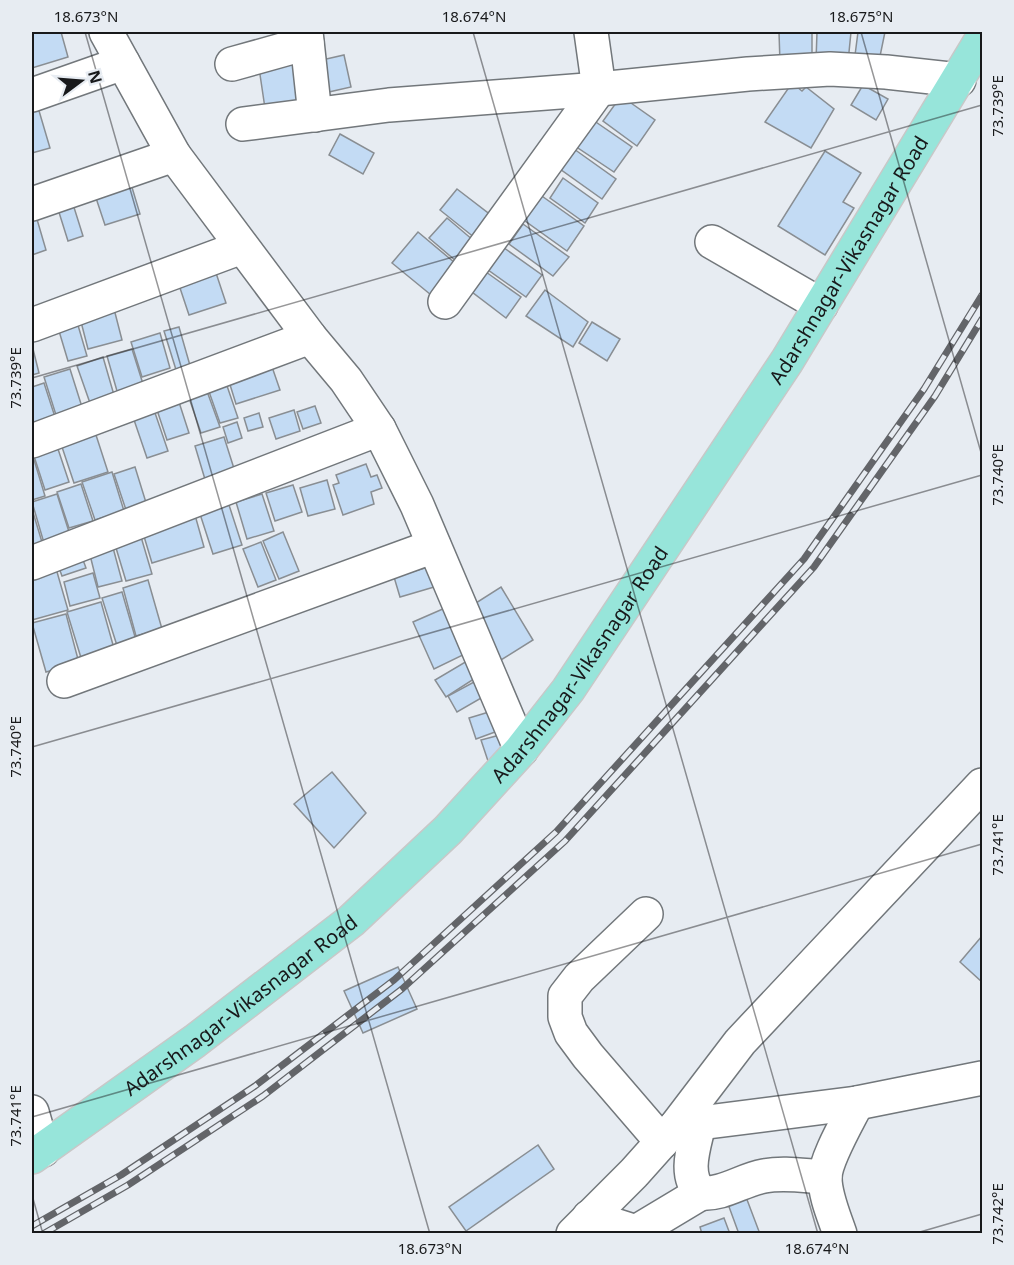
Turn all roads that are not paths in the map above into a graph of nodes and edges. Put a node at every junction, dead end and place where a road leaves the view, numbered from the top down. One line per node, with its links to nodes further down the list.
1 (106, 32): 5 (street)
2 (591, 32): 8 (street)
3 (307, 37): 6 (street); 10 (street)
4 (982, 39): 7 (main road, Adarshnagar-Vikasnagar Road)
5 (123, 63): 9 (street); 12 (street)
6 (232, 64)
7 (959, 80): 8 (street); 17 (main road, Adarshnagar-Vikasnagar Road)
8 (599, 89): 10 (street); 16 (street)
9 (32, 95)
10 (315, 115): 11 (street)
11 (243, 124)
12 (174, 155): 13 (street); 15 (street)
13 (32, 204)
14 (712, 242): 17 (street)
15 (242, 247): 18 (street); 19 (street)
16 (445, 302)
17 (821, 305): 25 (main road, Adarshnagar-Vikasnagar Road)
18 (32, 325)
19 (310, 337): 20 (street); 21 (street)
20 (379, 429): 22 (street); 23 (street)
21 (32, 441)
22 (434, 546): 24 (street); 25 (street)
23 (32, 563)
24 (64, 681)
25 (521, 750): 32 (main road, Adarshnagar-Vikasnagar Road)
26 (982, 785): 31 (street)
27 (646, 914): 31 (street)
28 (982, 1078): 29 (street)
29 (857, 1103): 31 (street); 33 (street)
30 (32, 1112): 32 (street)
31 (679, 1130): 34 (street); 35 (street)
32 (37, 1153)
33 (825, 1177): 34 (street); 36 (street)
34 (701, 1193): 35 (street)
35 (581, 1225)
36 (840, 1233)

